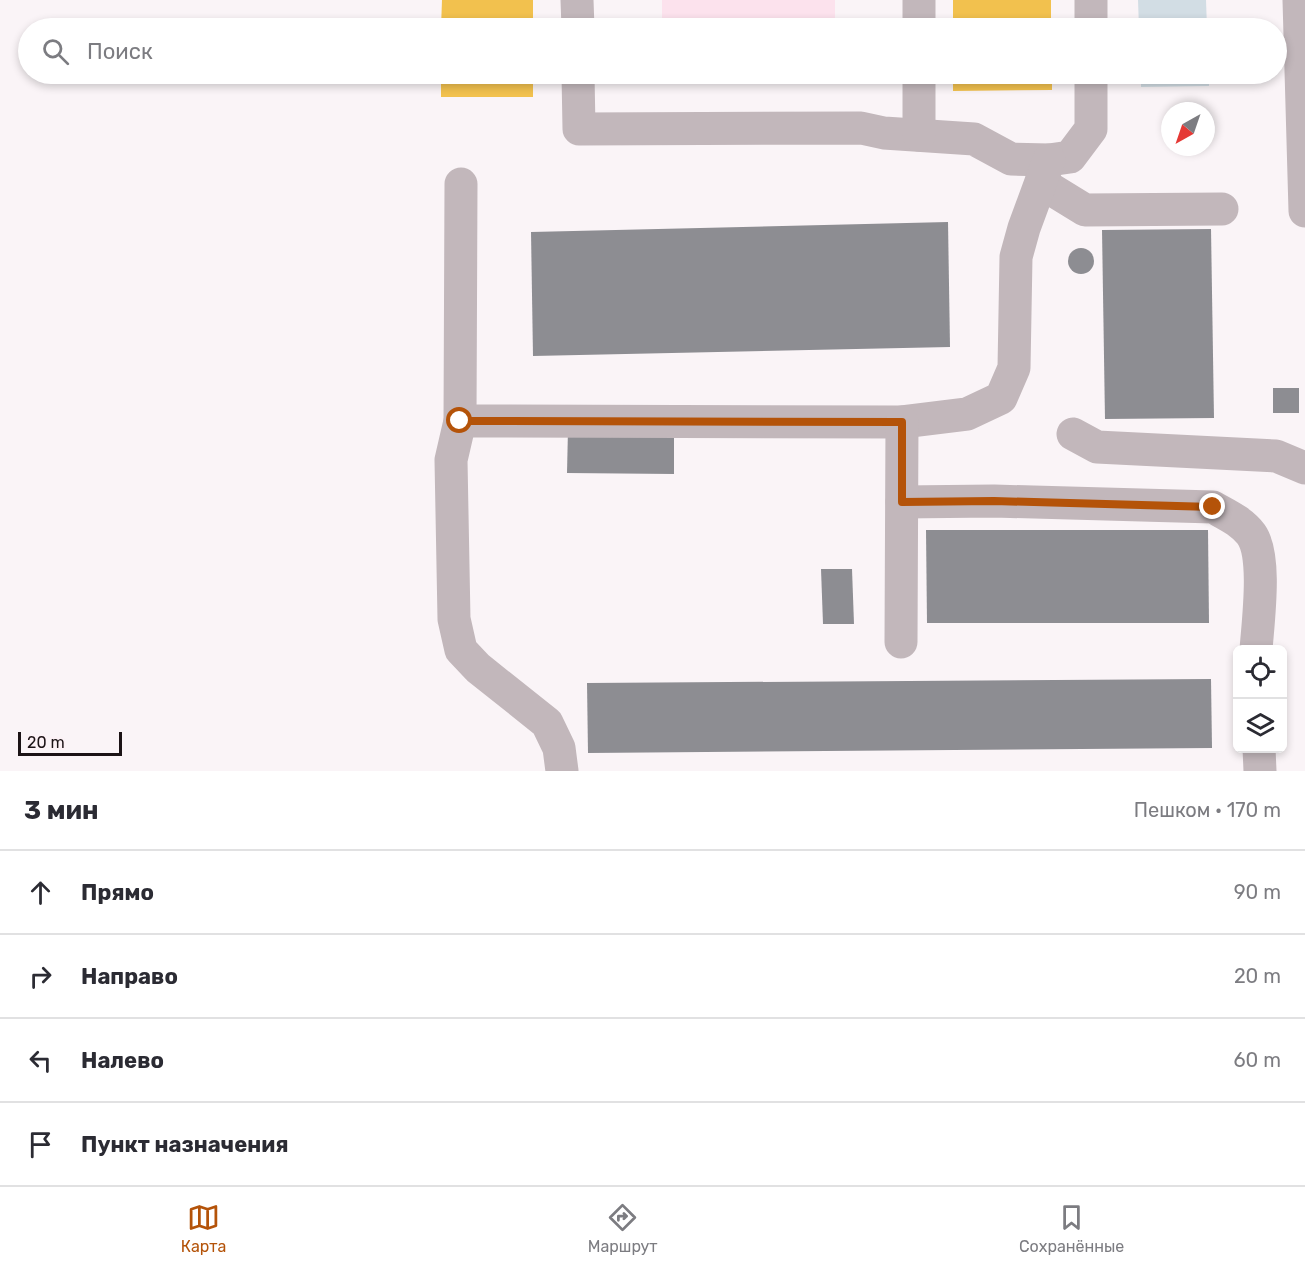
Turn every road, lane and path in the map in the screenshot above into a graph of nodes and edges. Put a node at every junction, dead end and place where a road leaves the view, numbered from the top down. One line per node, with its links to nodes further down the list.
1 (577, 0): 5 (lane)
2 (919, 0): 6 (lane)
3 (1091, 0): 7 (lane)
4 (1299, 0): 15 (lane)
5 (578, 18)
6 (919, 18)
7 (1091, 18)
8 (578, 84): 11 (lane)
9 (919, 84): 11 (lane)
10 (1091, 84): 12 (lane)
11 (919, 135): 12 (lane)
12 (1045, 171): 14 (lane); 17 (lane)
13 (461, 184): 16 (lane)
14 (1222, 208)
15 (1305, 211)
16 (460, 421): 17 (lane); 24 (lane)
17 (902, 422): 20 (lane)
18 (1073, 434): 19 (lane)
19 (1305, 468)
20 (902, 502): 21 (lane); 22 (lane)
21 (901, 642)
22 (1256, 645)
23 (1259, 753): 25 (lane)
24 (562, 771)
25 (1260, 771)

